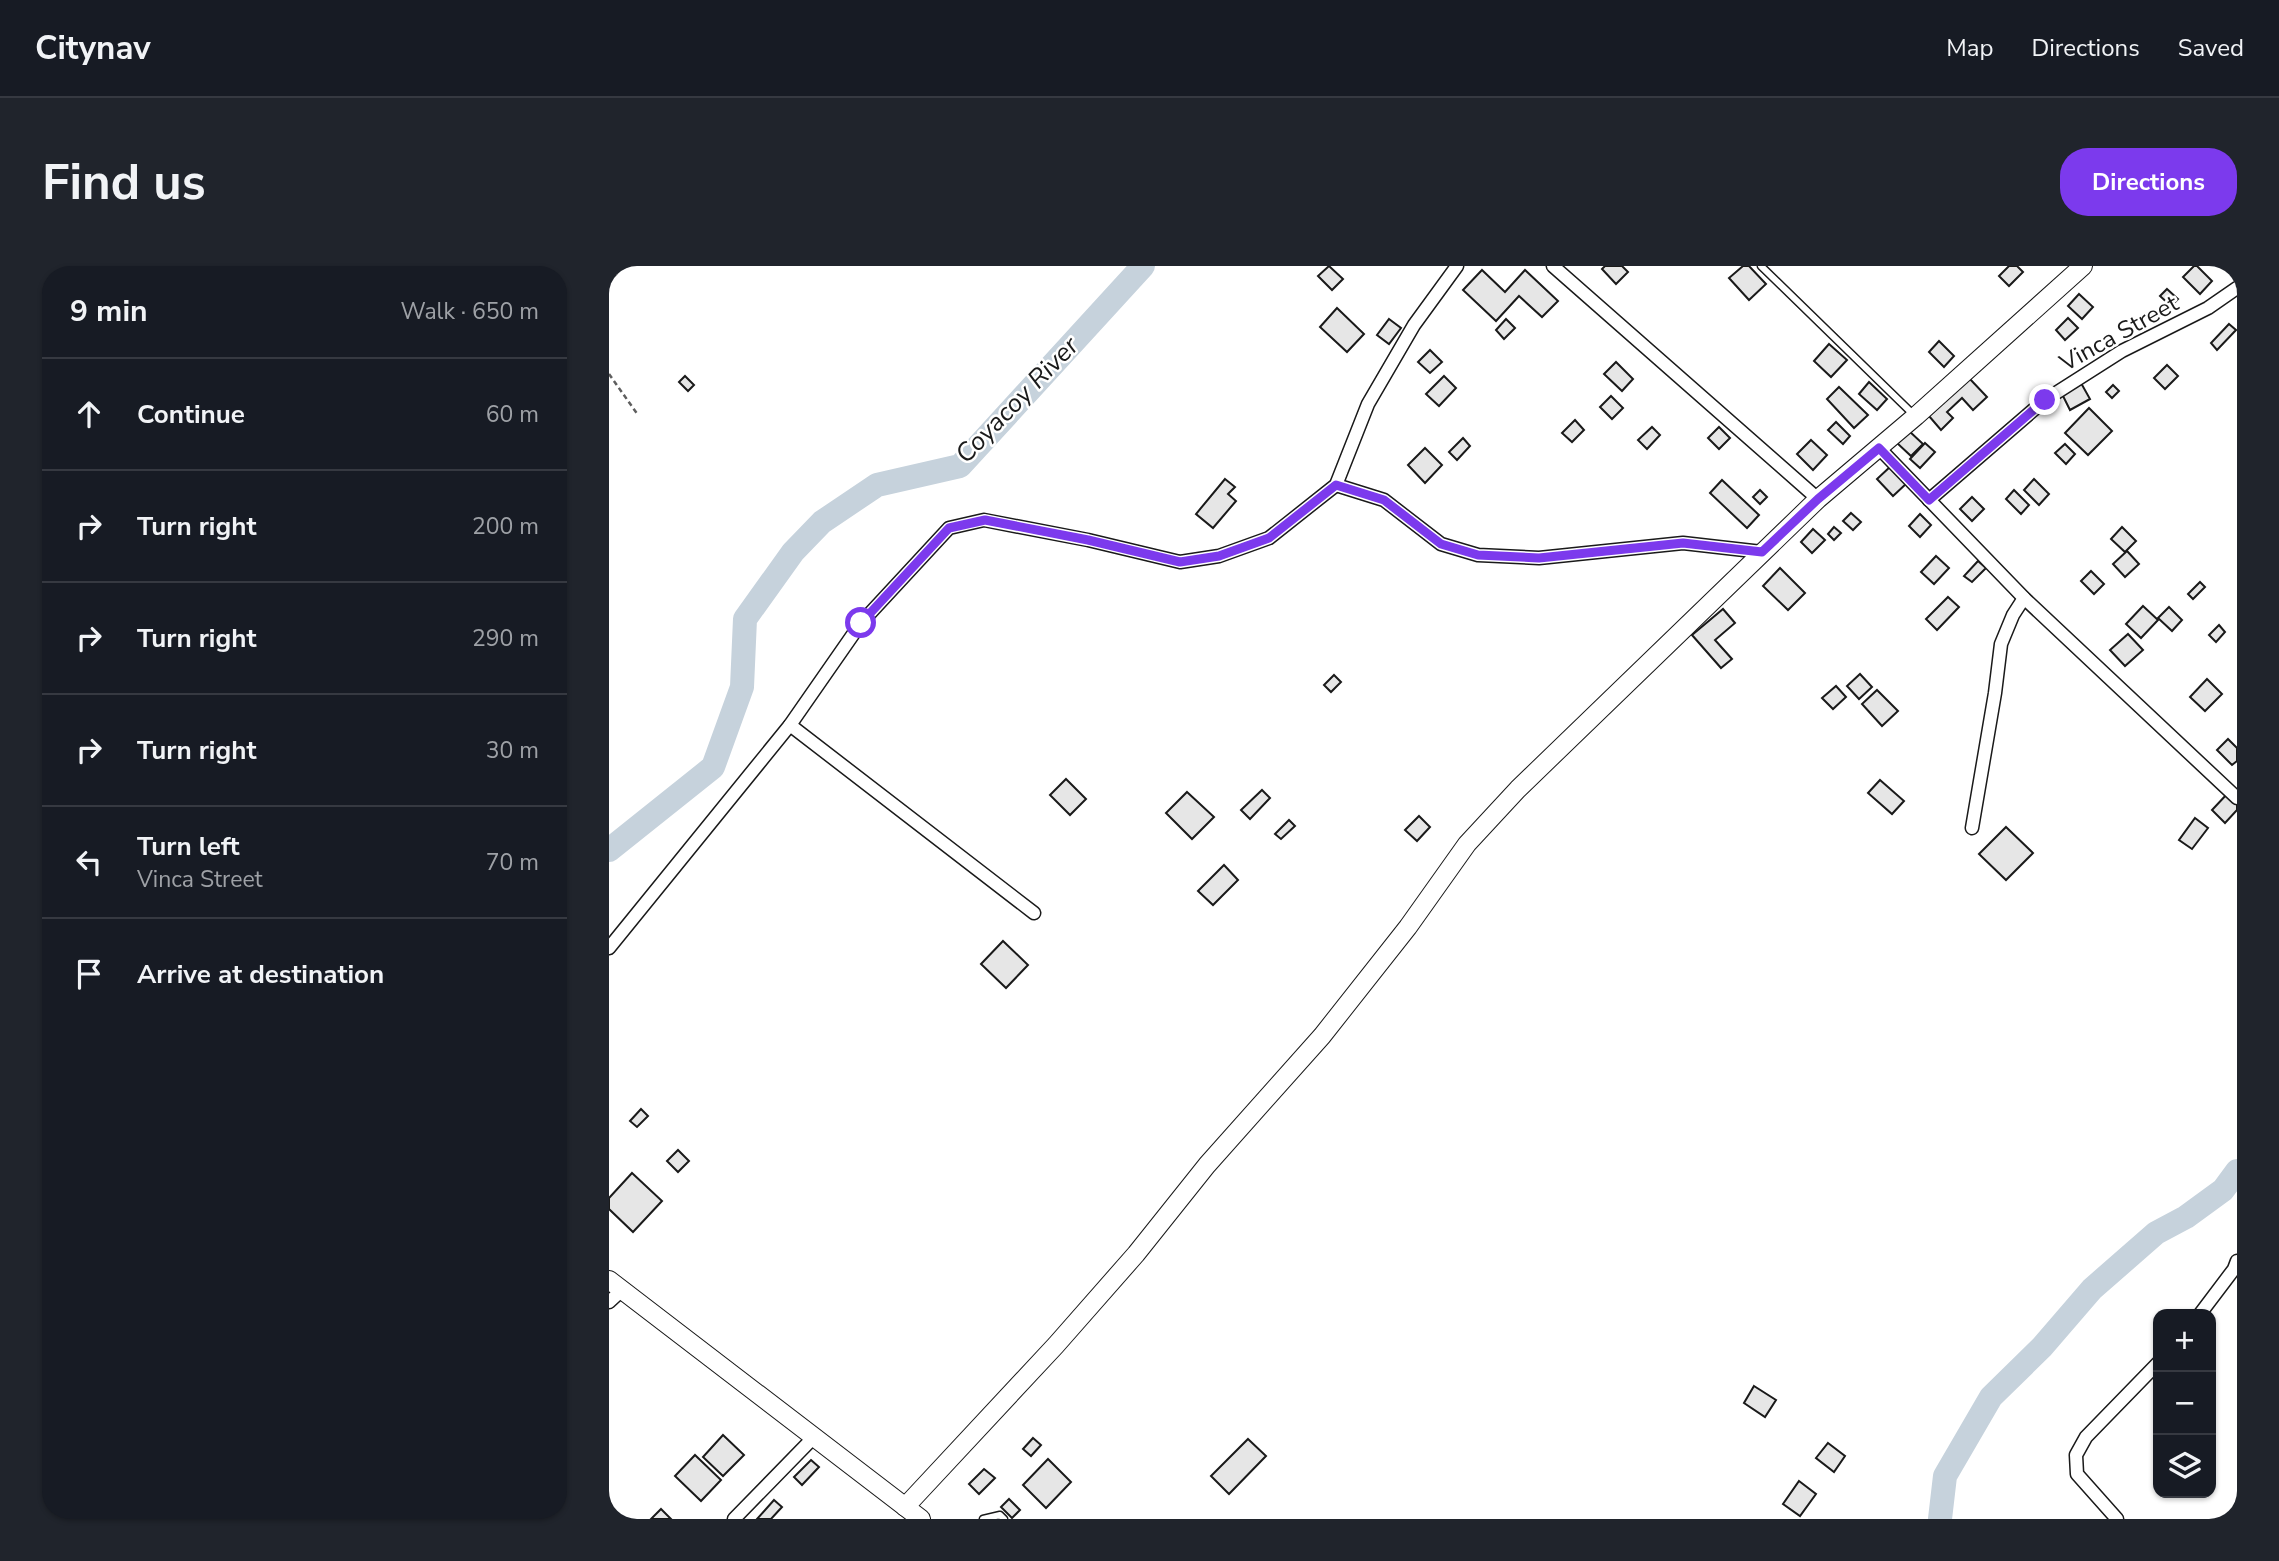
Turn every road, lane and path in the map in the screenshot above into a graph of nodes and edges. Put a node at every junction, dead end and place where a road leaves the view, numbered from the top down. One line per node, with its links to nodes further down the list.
1 (1457, 266): 10 (street)
2 (1553, 266): 11 (street)
3 (1761, 266): 8 (lane)
4 (2083, 266): 8 (street)
5 (2237, 288): 12 (street, Vinca Street)
6 (609, 374): 7 (path)
7 (638, 415)
8 (1916, 416): 9 (street)
9 (1879, 448): 11 (street); 12 (street)
10 (1336, 485): 13 (street); 15 (street)
11 (1818, 499): 13 (street)
12 (1929, 500): 14 (street)
13 (1762, 552): 25 (street)
14 (2024, 598): 16 (street); 17 (street)
15 (790, 725): 18 (street); 19 (street)
16 (2237, 798)
17 (1972, 828)
18 (1034, 913)
19 (609, 948)
20 (2237, 1261): 22 (street)
21 (613, 1290): 24 (street)
22 (2203, 1309)
23 (2153, 1368): 30 (street)
24 (814, 1437): 25 (street); 26 (street)
25 (905, 1507): 27 (street)
26 (734, 1519)
27 (921, 1519)
28 (983, 1519): 29 (lane)
29 (1004, 1519)
30 (2117, 1519)

